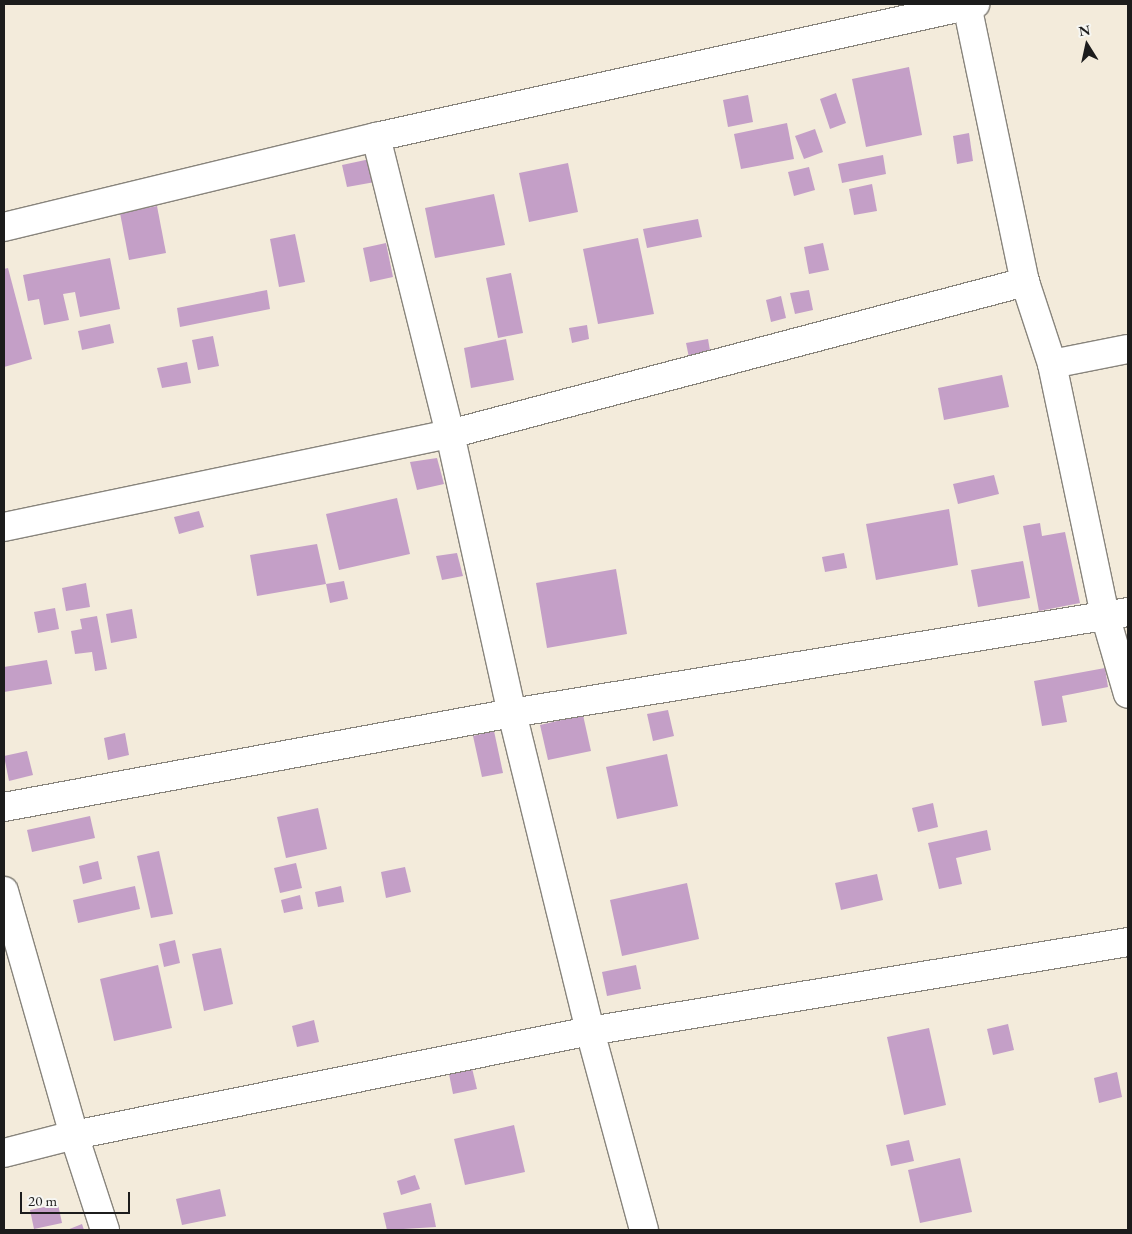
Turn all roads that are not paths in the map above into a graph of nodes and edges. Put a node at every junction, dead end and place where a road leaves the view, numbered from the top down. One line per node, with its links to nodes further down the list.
1 (971, 5): 2 (street); 5 (street)
2 (894, 12): 3 (street)
3 (376, 137): 4 (street); 8 (street)
4 (4, 227)
5 (1025, 282): 7 (street); 8 (street)
6 (1128, 349): 7 (street)
7 (1052, 364): 10 (street)
8 (450, 434): 9 (street); 12 (street)
9 (4, 527)
10 (1117, 614): 11 (street); 12 (street)
11 (1128, 694)
12 (512, 713): 13 (street); 16 (street)
13 (4, 807)
14 (4, 891): 17 (street)
15 (1128, 942): 16 (street)
16 (590, 1031): 17 (street); 20 (street)
17 (74, 1135): 18 (street); 19 (street)
18 (4, 1154)
19 (106, 1230)
20 (644, 1230)

